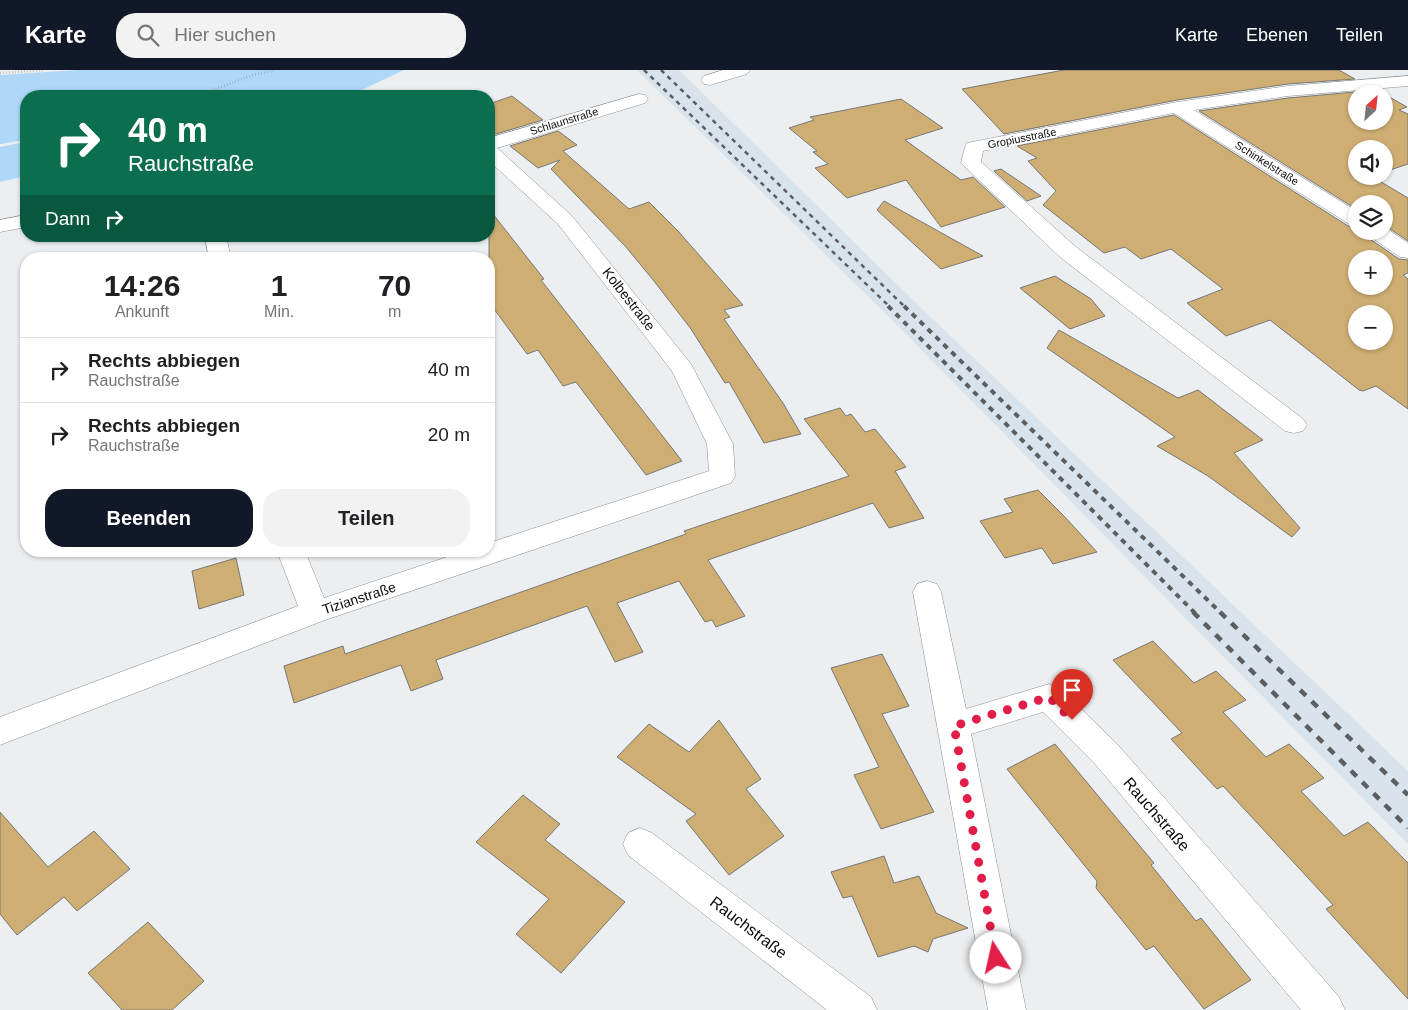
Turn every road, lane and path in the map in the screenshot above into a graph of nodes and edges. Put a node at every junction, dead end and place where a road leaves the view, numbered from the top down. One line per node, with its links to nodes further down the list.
1 (44, 70): 4 (path)
2 (275, 70): 7 (path)
3 (741, 70): 5 (street)
4 (0, 73)
5 (710, 80)
6 (1406, 82): 9 (street, Gropiusstraße)
7 (212, 90)
8 (639, 99): 10 (street, Schlaunstraße)
9 (1177, 107): 12 (street, Schinkelstraße); 17 (street, Gropiusstraße)
10 (495, 142)
11 (495, 156): 18 (street, Kolbestraße)
12 (1348, 215)
13 (20, 222): 14 (street)
14 (0, 226)
15 (1389, 240): 16 (street)
16 (1408, 252)
17 (1294, 425)
18 (722, 476): 19 (street, Tizianstraße)
19 (495, 552)
20 (293, 557): 23 (street)
21 (480, 557): 23 (street, Tizianstraße)
22 (927, 592): 24 (street)
23 (315, 612): 25 (street, Tizianstraße)
24 (954, 726): 28 (street); 29 (street, Rauchstraße)
25 (0, 731)
26 (640, 844): 27 (street, Rauchstraße)
27 (858, 1010)
28 (1007, 1010)
29 (1326, 1010)

